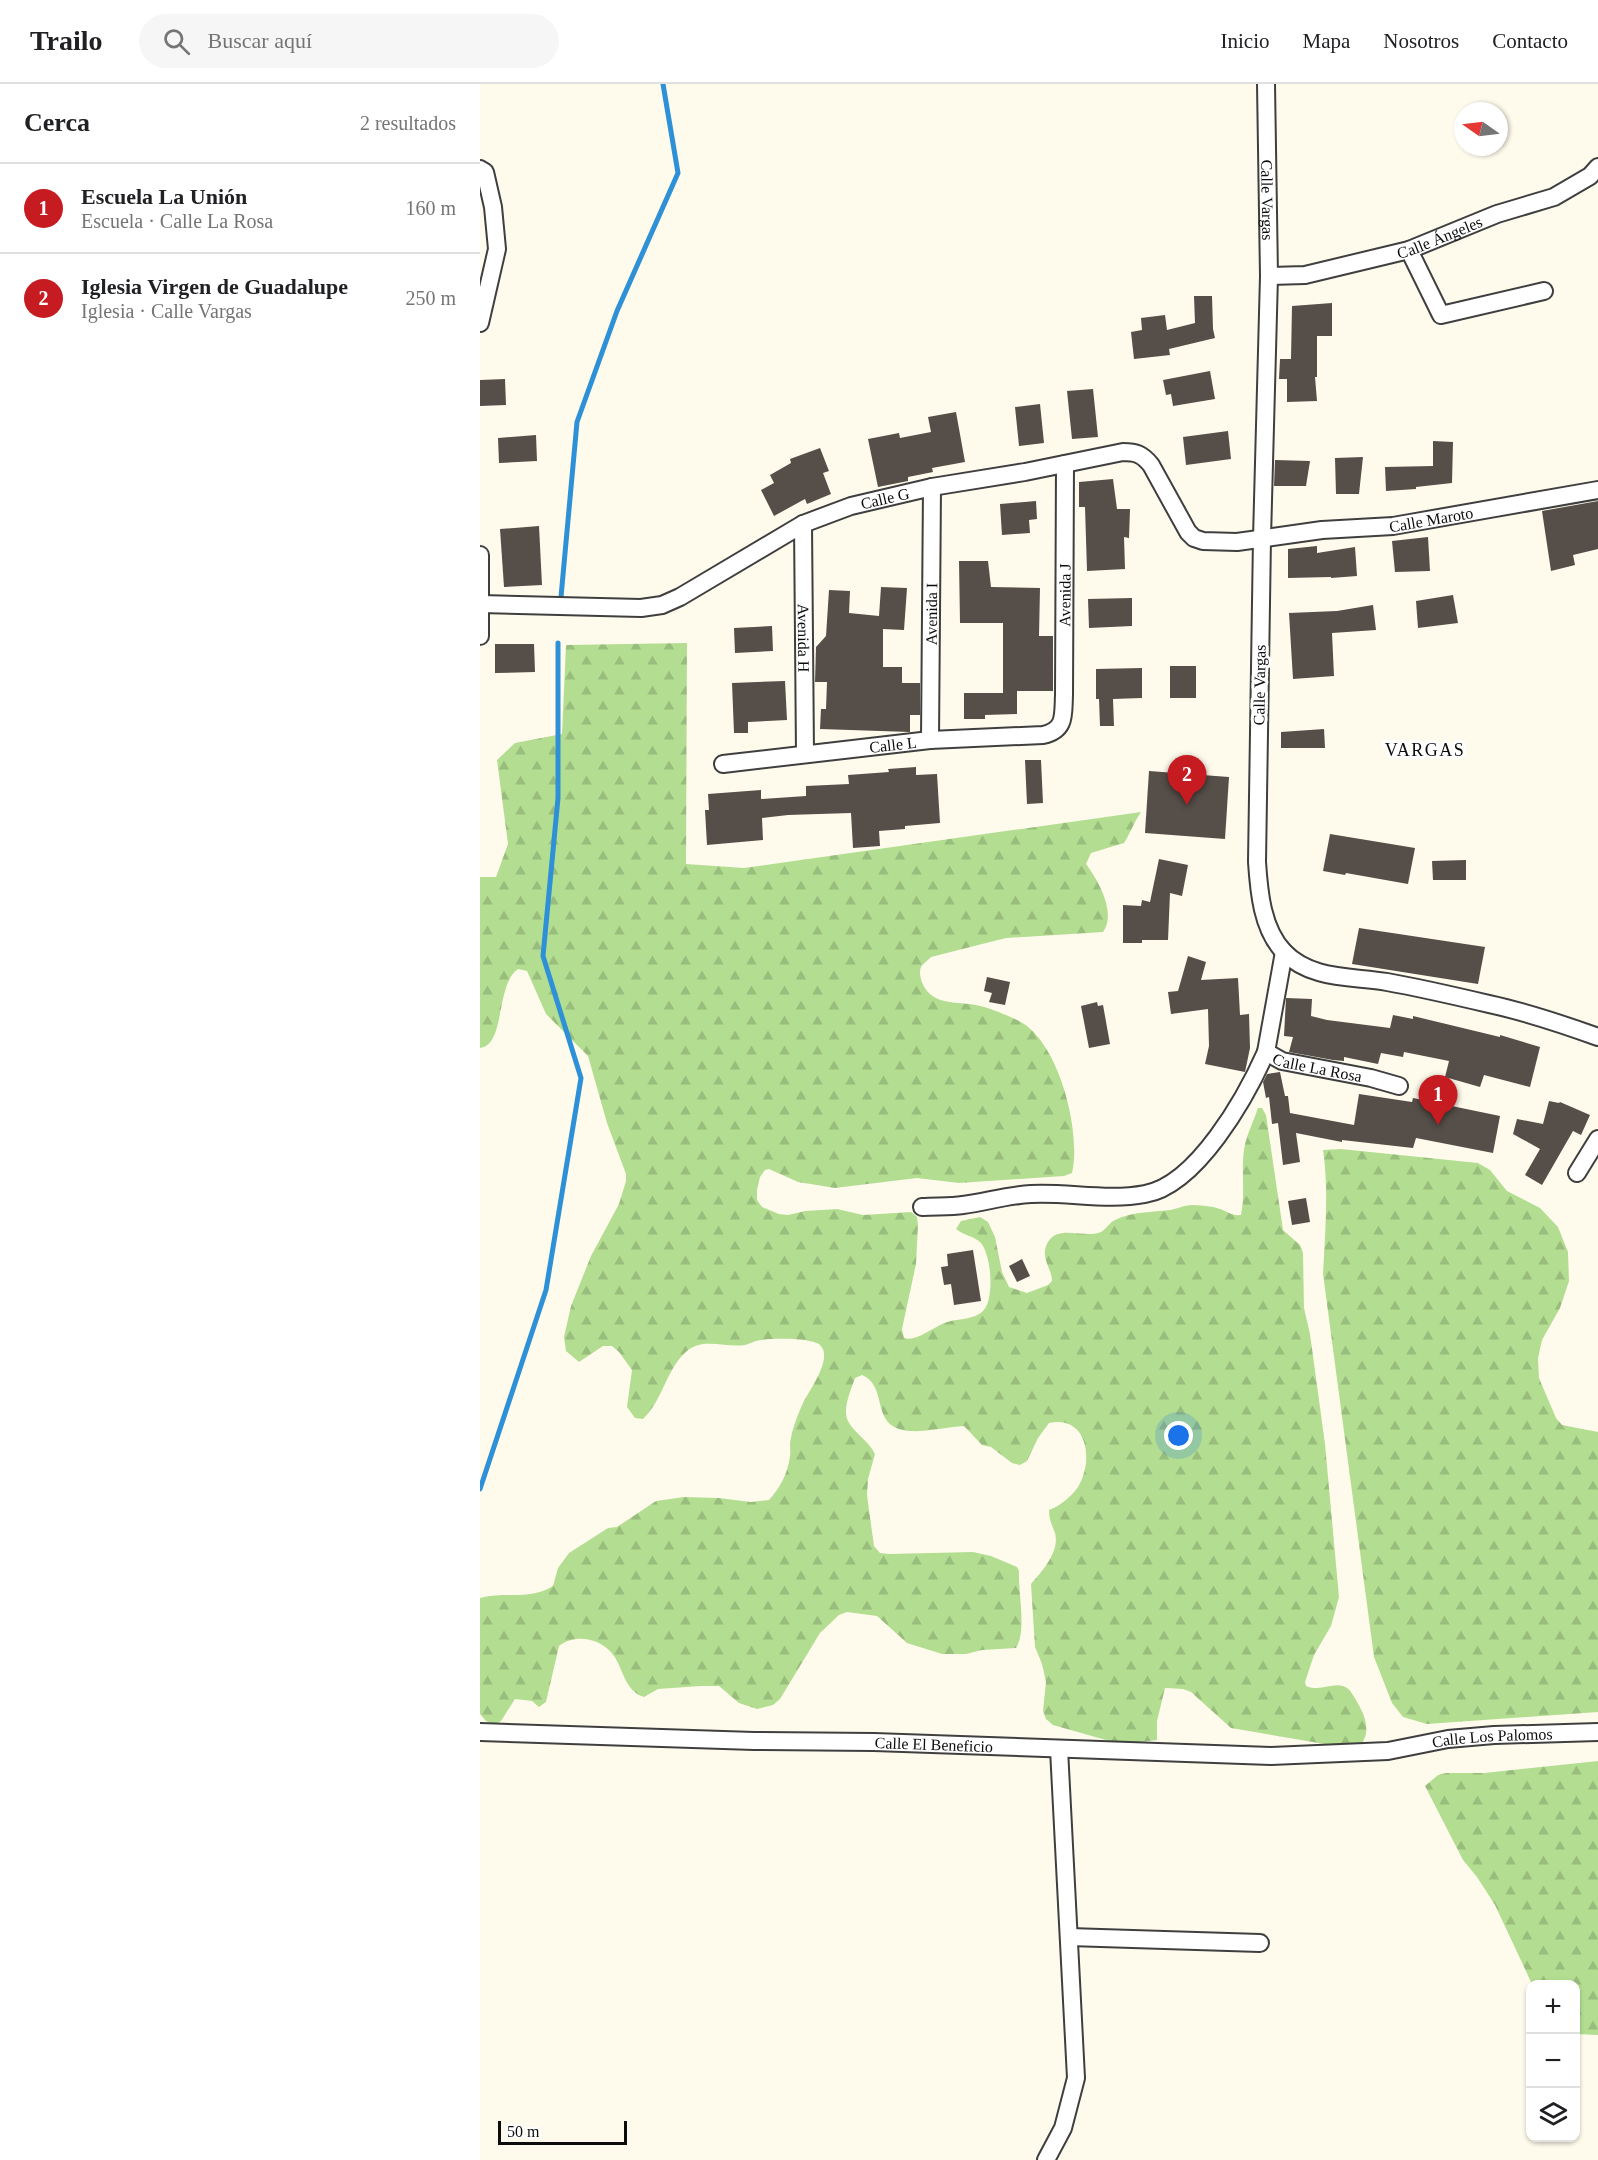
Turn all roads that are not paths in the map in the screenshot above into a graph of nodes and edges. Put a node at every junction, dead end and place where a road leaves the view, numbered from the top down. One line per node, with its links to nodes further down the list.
1 (1266, 84): 5 (street, Calle Vargas)
2 (1598, 167): 4 (street, Calle Ángeles)
3 (480, 169): 7 (street)
4 (1409, 250): 5 (street, Calle Ángeles); 6 (street)
5 (1269, 276): 12 (street, Calle Vargas)
6 (1544, 291)
7 (480, 323)
8 (1065, 464): 9 (street, Calle G); 12 (street, Calle G); 16 (street, Avenida J)
9 (932, 487): 11 (street, Calle G); 17 (street, Avenida I)
10 (1598, 490): 12 (street, Calle Maroto)
11 (803, 524): 14 (street, Calle G); 18 (street, Avenida H)
12 (1262, 537): 20 (street, Calle Vargas)
13 (480, 555): 14 (street)
14 (481, 604): 15 (street)
15 (480, 636)
16 (1061, 725): 17 (street, Calle L)
17 (930, 740): 18 (street, Calle L)
18 (805, 754): 19 (street, Calle L)
19 (723, 764)
20 (1284, 952): 21 (street, Calle Vargas); 22 (street, Calle La Rosa)
21 (1598, 1037)
22 (1266, 1052): 23 (street, Calle La Rosa); 26 (street)
23 (1399, 1086)
24 (1598, 1139): 25 (street)
25 (1577, 1173)
26 (922, 1207)
27 (480, 1732): 29 (street, Calle El Beneficio)
28 (1598, 1732): 30 (street, Calle Los Palomos)
29 (1059, 1749): 30 (street, Calle El Beneficio); 31 (street)
30 (1388, 1751)
31 (1068, 1937): 32 (street); 33 (street)
32 (1260, 1943)
33 (1046, 2160)

